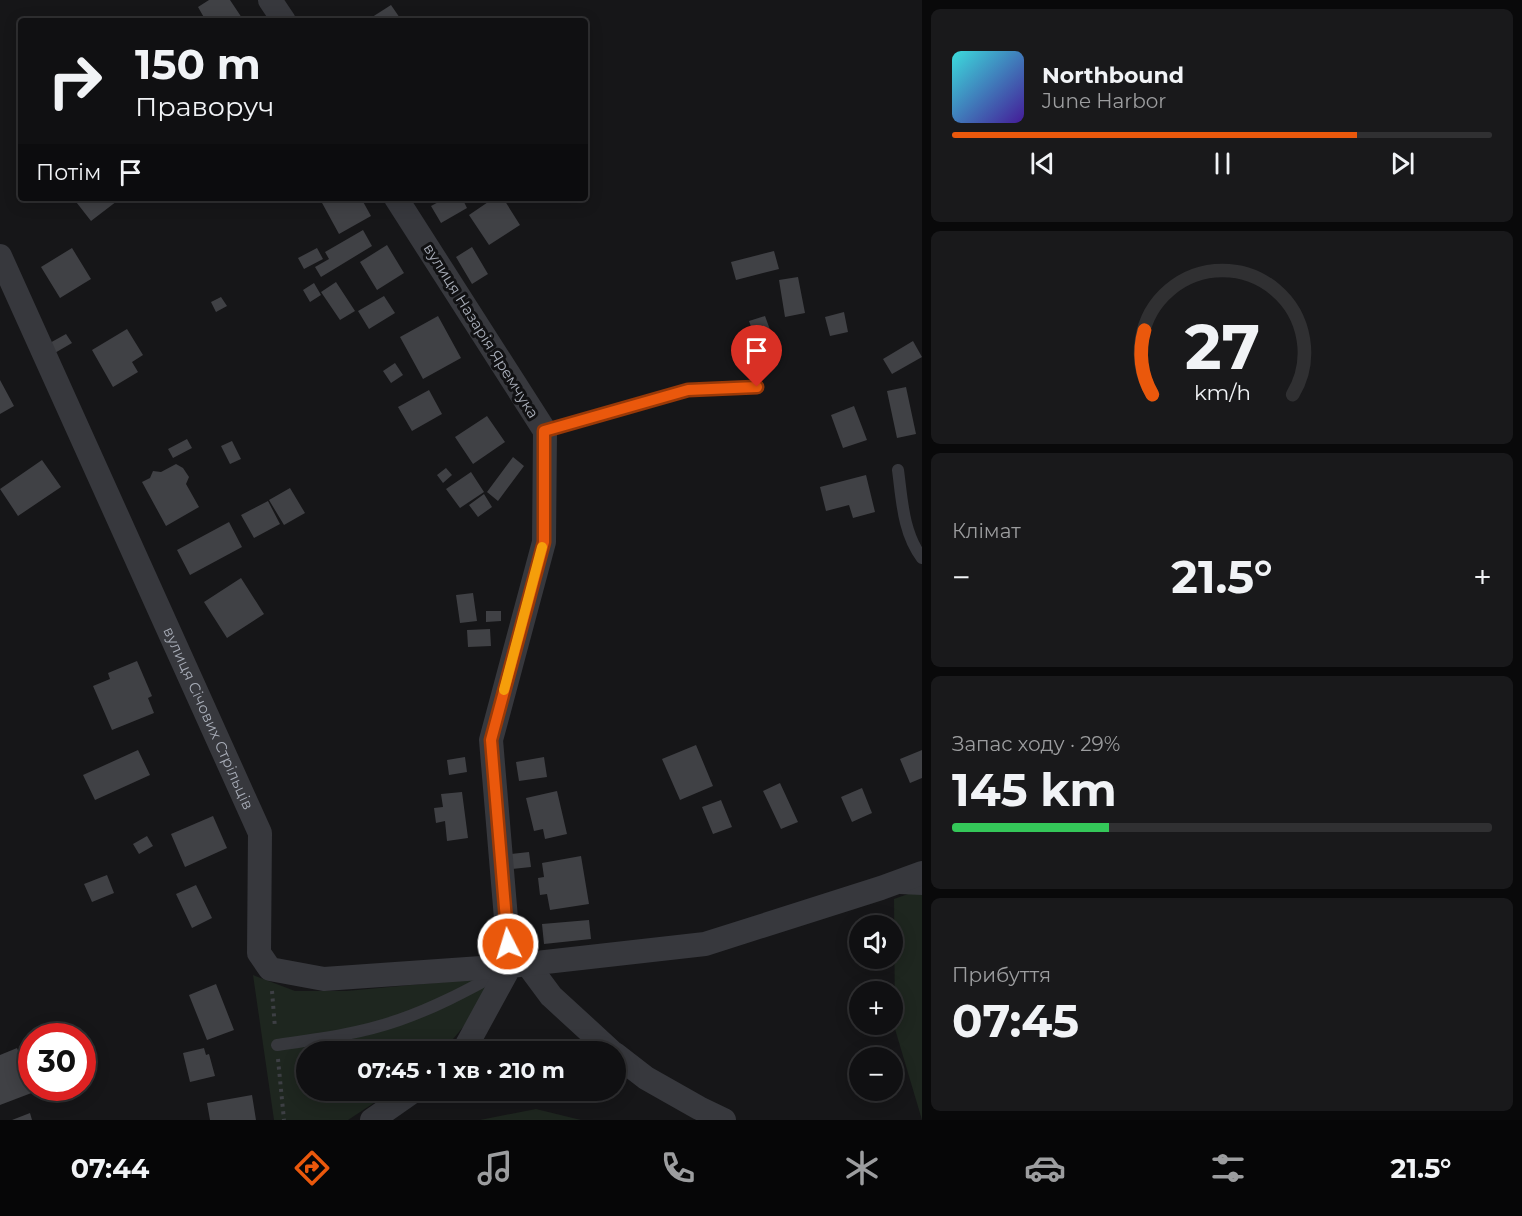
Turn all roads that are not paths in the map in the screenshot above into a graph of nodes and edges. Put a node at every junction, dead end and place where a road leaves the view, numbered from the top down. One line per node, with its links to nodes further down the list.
1 (270, 0): 2 (street)
2 (282, 18)
3 (398, 201): 6 (street, вулиця Назарія Яремчука)
4 (0, 256): 12 (street, вулиця Січових Стрільців)
5 (757, 387): 6 (lane)
6 (544, 431): 12 (street, вулиця Назарія Яремчука)
7 (898, 470): 8 (lane)
8 (922, 558)
9 (922, 873): 10 (street, вулиця Січових Стрільців)
10 (881, 888): 11 (lane); 12 (street, вулиця Січових Стрільців)
11 (922, 889)
12 (519, 965): 13 (street); 14 (street); 15 (lane)
13 (470, 1041)
14 (600, 1041)
15 (277, 1045)
16 (626, 1063): 19 (street)
17 (399, 1101): 18 (street)
18 (372, 1120)
19 (724, 1120)

